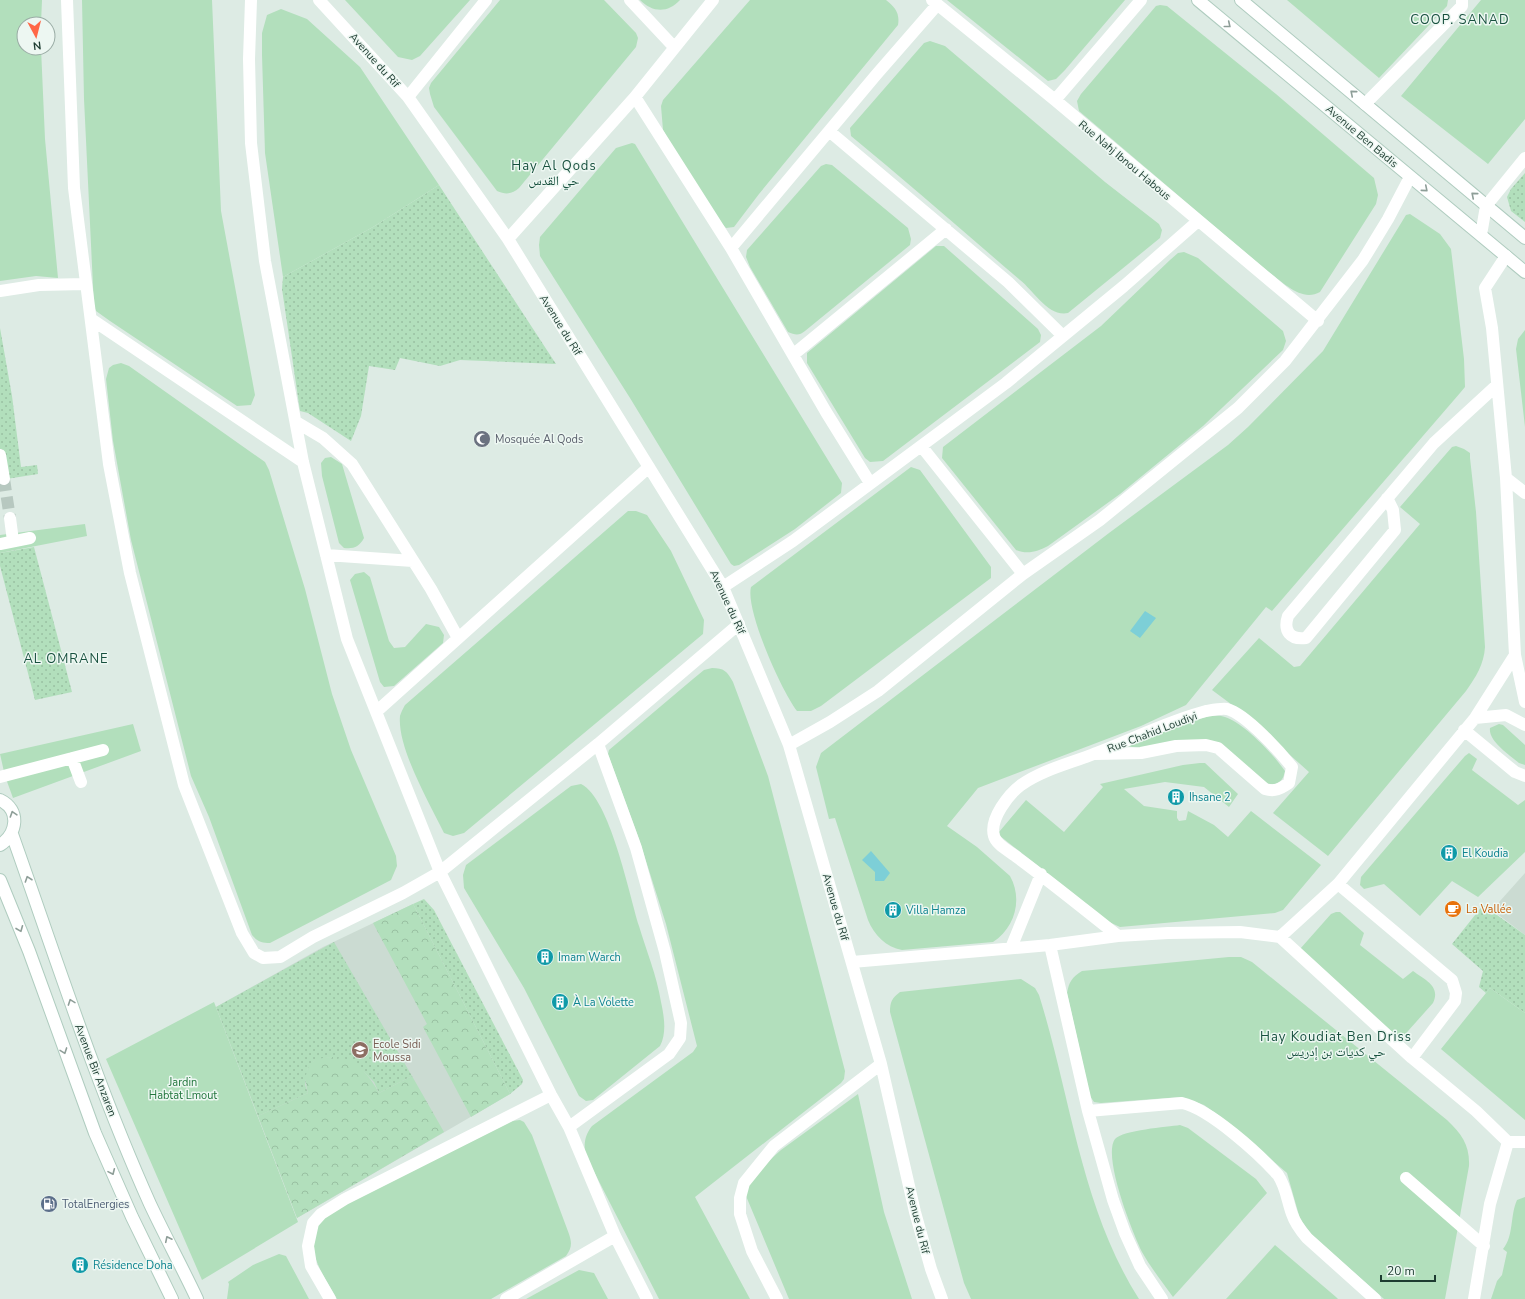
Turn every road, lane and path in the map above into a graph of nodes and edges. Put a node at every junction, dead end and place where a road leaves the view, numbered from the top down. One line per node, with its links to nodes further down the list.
1 (67, 0): 29 (street)
2 (251, 0): 36 (street)
3 (319, 0): 13 (street, Avenue du Rif)
4 (486, 0): 13 (street)
5 (630, 0): 12 (street)
6 (713, 0): 12 (street)
7 (1141, 0): 15 (street)
8 (1198, 0): 19 (street, Avenue Ben Badis, one-way to 19)
9 (1241, 0): 16 (street, one-way to 9)
10 (935, 2): 15 (street, Rue Nahj Ibnou Habous); 17 (street)
11 (1464, 2): 16 (street)
12 (674, 47): 14 (street)
13 (408, 97): 25 (street, Avenue du Rif)
14 (635, 97): 25 (street); 26 (street)
15 (1055, 100): 21 (street, Rue Nahj Ibnou Habous)
16 (1365, 104): 20 (street, one-way to 16)
17 (829, 131): 22 (street); 26 (street)
18 (1525, 158): 20 (street)
19 (1410, 177): 23 (street, Avenue Ben Badis, one-way to 23); 32 (street)
20 (1486, 206): 23 (street); 24 (street)
21 (1198, 221): 32 (street, Rue Nahj Ibnou Habous); 33 (street)
22 (946, 229): 33 (street); 34 (street)
23 (1481, 235): 27 (street, Avenue Ben Badis)
24 (1525, 238)
25 (508, 239): 40 (street, Avenue du Rif)
26 (731, 248): 34 (street)
27 (1506, 256): 28 (street, Avenue Ben Badis); 35 (street)
28 (1525, 272)
29 (85, 284): 30 (street); 31 (street)
30 (0, 291)
31 (90, 319): 39 (street); 75 (street)
32 (1318, 321): 52 (street)
33 (1063, 336): 37 (street)
34 (794, 354): 43 (street)
35 (1496, 386): 41 (street); 45 (street)
36 (296, 422): 39 (street); 51 (street)
37 (922, 447): 43 (street); 52 (street)
38 (0, 455): 42 (street)
39 (303, 462): 50 (street)
40 (649, 467): 53 (street, Avenue du Rif); 57 (street)
41 (1506, 478): 44 (street); 56 (street)
42 (4, 479)
43 (870, 483): 53 (street)
44 (1525, 493)
45 (1387, 498): 45 (street)
46 (10, 518): 48 (street)
47 (30, 538): 48 (street)
48 (13, 541): 49 (street)
49 (0, 544)
50 (326, 555): 51 (street); 60 (street)
51 (413, 561): 57 (street)
52 (1023, 574): 65 (street)
53 (723, 587): 55 (street, Avenue du Rif)
54 (1525, 615): 56 (street)
55 (739, 624): 64 (street); 65 (street, Avenue du Rif)
56 (1515, 627): 58 (street)
57 (458, 638): 60 (street)
58 (1515, 655): 59 (street); 61 (street)
59 (1525, 702)
60 (376, 712): 75 (street)
61 (1475, 718): 62 (street); 63 (street)
62 (1525, 725)
63 (1464, 730): 69 (street); 78 (street)
64 (598, 744): 75 (street); 88 (street)
65 (789, 745): 83 (street, Avenue du Rif)
66 (103, 750): 68 (street)
67 (1094, 754): 67 (street, Rue Chahid Loudiyi); 76 (street, Rue Chahid Loudiyi)
68 (72, 758): 70 (street); 71 (street)
69 (1525, 776)
70 (0, 777)
71 (81, 782)
72 (0, 800): 73 (street, one-way to 72)
73 (12, 834): 74 (street); 95 (street, Avenue Bir Anzaren, one-way to 73)
74 (0, 845)
75 (440, 872): 86 (street)
76 (1041, 874): 79 (street, Rue Chahid Loudiyi); 82 (street)
77 (0, 880): 94 (street, Avenue Bir Anzaren, one-way to 94)
78 (1338, 884): 80 (street); 84 (street)
79 (1118, 936): 80 (street); 81 (street)
80 (1280, 937): 84 (street)
81 (1050, 945): 82 (street); 87 (street)
82 (1011, 948): 83 (street)
83 (852, 962): 85 (street, Avenue du Rif)
84 (1412, 1058): 89 (street)
85 (881, 1064): 99 (street); 100 (street, Avenue du Rif)
86 (551, 1095): 88 (street); 96 (street)
87 (1088, 1111): 101 (street); 102 (street)
88 (569, 1127): 92 (street)
89 (1508, 1142): 90 (street); 93 (street)
90 (1525, 1142)
91 (1406, 1178): 93 (street)
92 (615, 1236): 97 (street); 98 (street)
93 (1484, 1246): 103 (street)
94 (172, 1299)
95 (197, 1299)
96 (330, 1299)
97 (506, 1299)
98 (647, 1299)
99 (778, 1299)
100 (942, 1299)
101 (1162, 1299)
102 (1375, 1299)
103 (1474, 1299)

